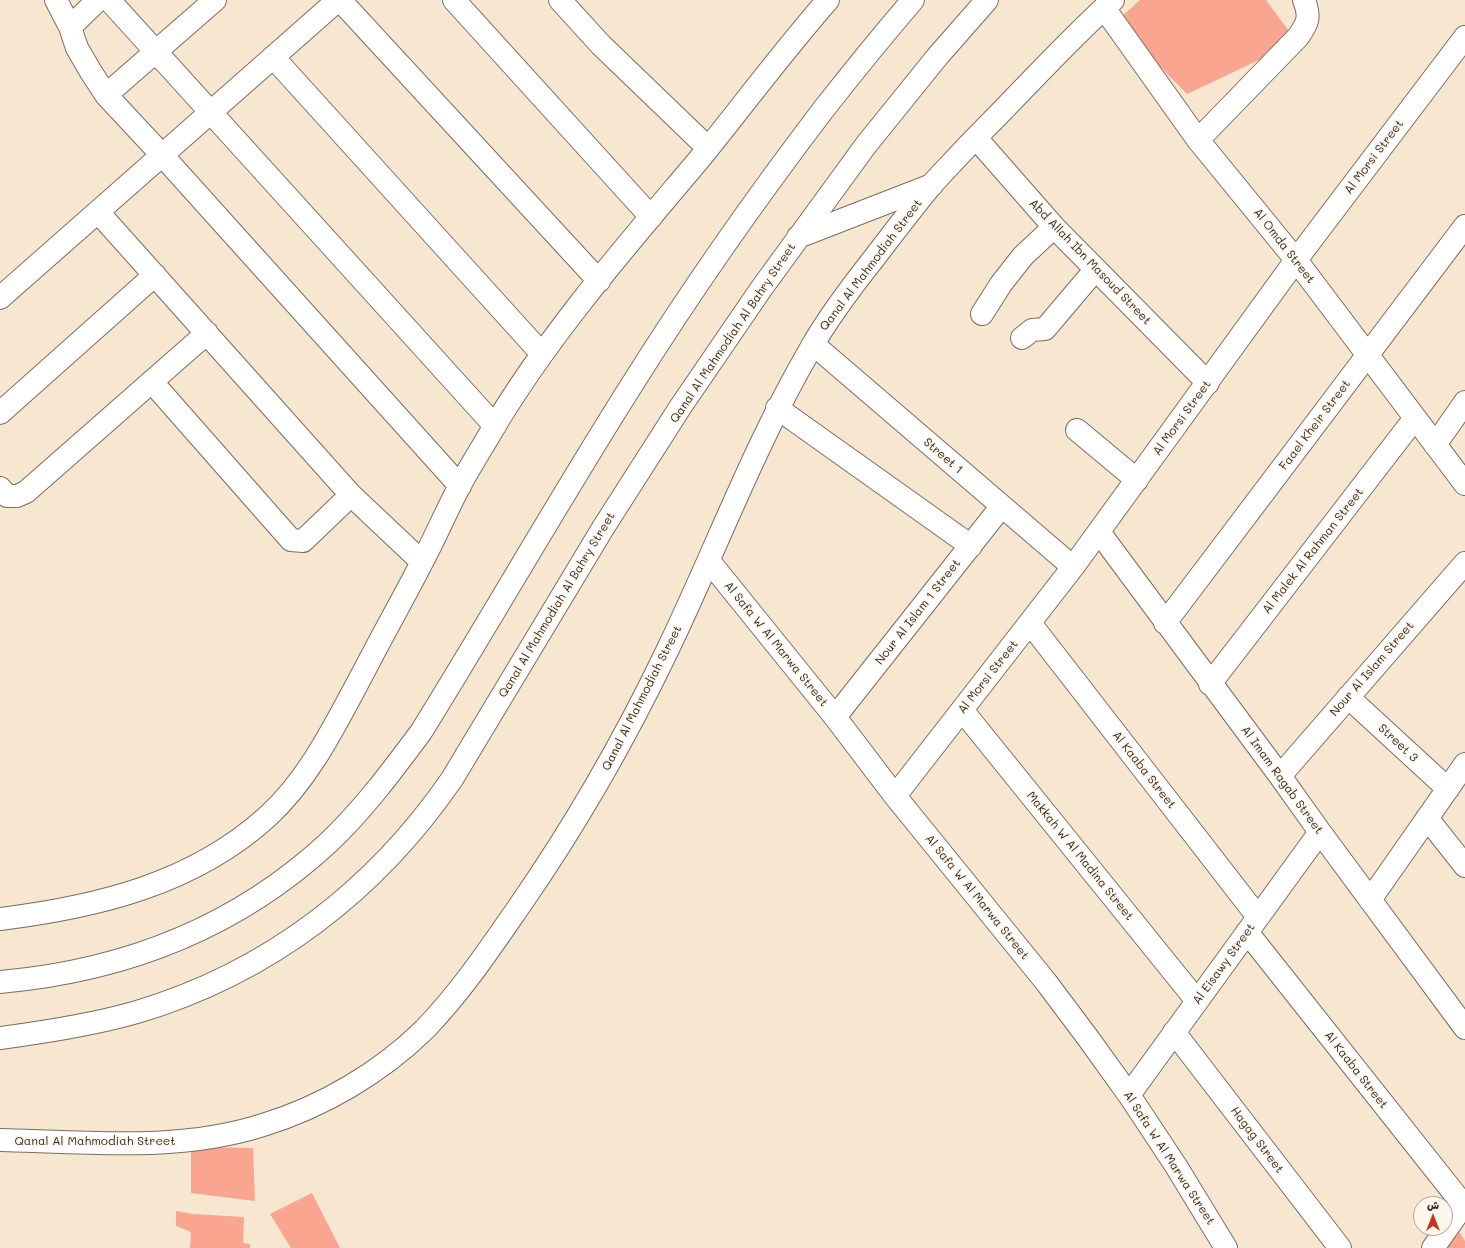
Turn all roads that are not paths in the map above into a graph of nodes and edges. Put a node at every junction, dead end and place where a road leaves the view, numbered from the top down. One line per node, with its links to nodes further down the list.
1 (56, 0): 13 (street)
2 (98, 0): 13 (street)
3 (109, 0): 15 (street)
4 (215, 0): 15 (street)
5 (339, 0): 16 (street); 32 (street)
6 (454, 0): 25 (street)
7 (828, 0): 21 (street)
8 (913, 0): 77 (street)
9 (987, 0): 28 (street, Qanal Al Mahmodiah Al Bahry Street)
10 (1304, 0): 20 (street)
11 (569, 3): 21 (street)
12 (1109, 4): 19 (street, Qanal Al Mahmodiah Street); 20 (street, Al Omda Street)
13 (70, 26): 17 (street)
14 (1465, 37): 29 (street, Al Morsi Street)
15 (156, 52): 17 (street); 18 (street)
16 (273, 57): 18 (street); 38 (street)
17 (106, 95): 22 (street)
18 (210, 112): 22 (street); 46 (street)
19 (976, 138): 23 (street, Qanal Al Mahmodiah Street); 27 (street, Abd Allah Ibn Masoud Street)
20 (1198, 140): 29 (street, Al Omda Street)
21 (708, 148): 25 (street)
22 (162, 155): 24 (street); 51 (street)
23 (932, 185): 28 (street); 37 (street, Qanal Al Mahmodiah Street)
24 (98, 212): 31 (street); 33 (street)
25 (651, 217): 32 (street)
26 (1465, 226): 39 (street, Faael Kheir Street)
27 (1054, 227): 30 (street, Abd Allah Ibn Masoud Street); 34 (street)
28 (798, 237): 81 (street, Qanal Al Mahmodiah Al Bahry Street)
29 (1296, 260): 39 (street, Al Omda Street); 41 (street, Al Morsi Street)
30 (1095, 270): 36 (street); 41 (street, Abd Allah Ibn Masoud Street)
31 (155, 274): 35 (street); 44 (street)
32 (599, 281): 38 (street)
33 (0, 298)
34 (982, 314)
35 (207, 333): 40 (street); 53 (street)
36 (1022, 338)
37 (813, 344): 43 (street, Qanal Al Mahmodiah Street); 54 (street, Street 1)
38 (542, 354): 46 (street)
39 (1368, 355): 45 (street, Al Omda Street); 62 (street, Faael Kheir Street)
40 (152, 382): 52 (street); 53 (street)
41 (1208, 383): 49 (street, Al Morsi Street)
42 (1465, 402): 48 (street)
43 (777, 408): 56 (street); 57 (street, Qanal Al Mahmodiah Street)
44 (0, 413)
45 (1415, 418): 48 (street, Al Omda Street); 63 (street, Al Malek Al Rahman Street)
46 (494, 426): 51 (street)
47 (1077, 430): 49 (street)
48 (1435, 445): 50 (street, Al Omda Street)
49 (1137, 480): 55 (street, Al Morsi Street)
50 (1465, 484)
51 (460, 486): 58 (street)
52 (4, 492)
53 (351, 495): 58 (street)
54 (1002, 507): 56 (street, Nour Al Islam 1 Street); 60 (street, Street 1)
55 (1099, 532): 60 (street, Al Morsi Street); 62 (street, Al Imam Ragab Street)
56 (971, 546): 66 (street, Nour Al Islam 1 Street)
57 (709, 561): 66 (street, Al Safa W Al Marwa Street); 83 (street, Qanal Al Mahmodiah Street)
58 (422, 562): 75 (street)
59 (1465, 563): 64 (street, Nour Al Islam Street)
60 (1073, 567): 61 (street, Al Morsi Street)
61 (1030, 623): 65 (street, Al Morsi Street); 76 (street, Al Kaaba Street)
62 (1165, 623): 63 (street, Al Imam Ragab Street)
63 (1210, 684): 68 (street, Al Imam Ragab Street)
64 (1348, 697): 68 (street, Nour Al Islam Street); 69 (street, Street 3)
65 (962, 710): 70 (street, Al Morsi Street); 78 (street, Makkah W Al Madina Street)
66 (835, 717): 70 (street, Al Safa W Al Marwa Street)
67 (1465, 764): 69 (street)
68 (1280, 776): 72 (street, Al Imam Ragab Street)
69 (1448, 789): 71 (street)
70 (895, 796): 82 (street, Al Safa W Al Marwa Street)
71 (1427, 818): 73 (street); 74 (street)
72 (1320, 832): 74 (street, Al Imam Ragab Street); 76 (street, Al Eisawy Street)
73 (1465, 866)
74 (1370, 900): 79 (street, Al Imam Ragab Street)
75 (0, 919)
76 (1253, 925): 78 (street, Al Eisawy Street); 84 (street, Al Kaaba Street)
77 (0, 982)
78 (1197, 1001): 80 (street, Al Eisawy Street)
79 (1465, 1028)
80 (1174, 1032): 82 (street, Al Eisawy Street); 86 (street, Hagag Street)
81 (0, 1038)
82 (1129, 1095): 85 (street, Al Safa W Al Marwa Street)
83 (0, 1140)
84 (1464, 1205): 87 (street)
85 (1226, 1248)
86 (1340, 1248)
87 (1433, 1248)

